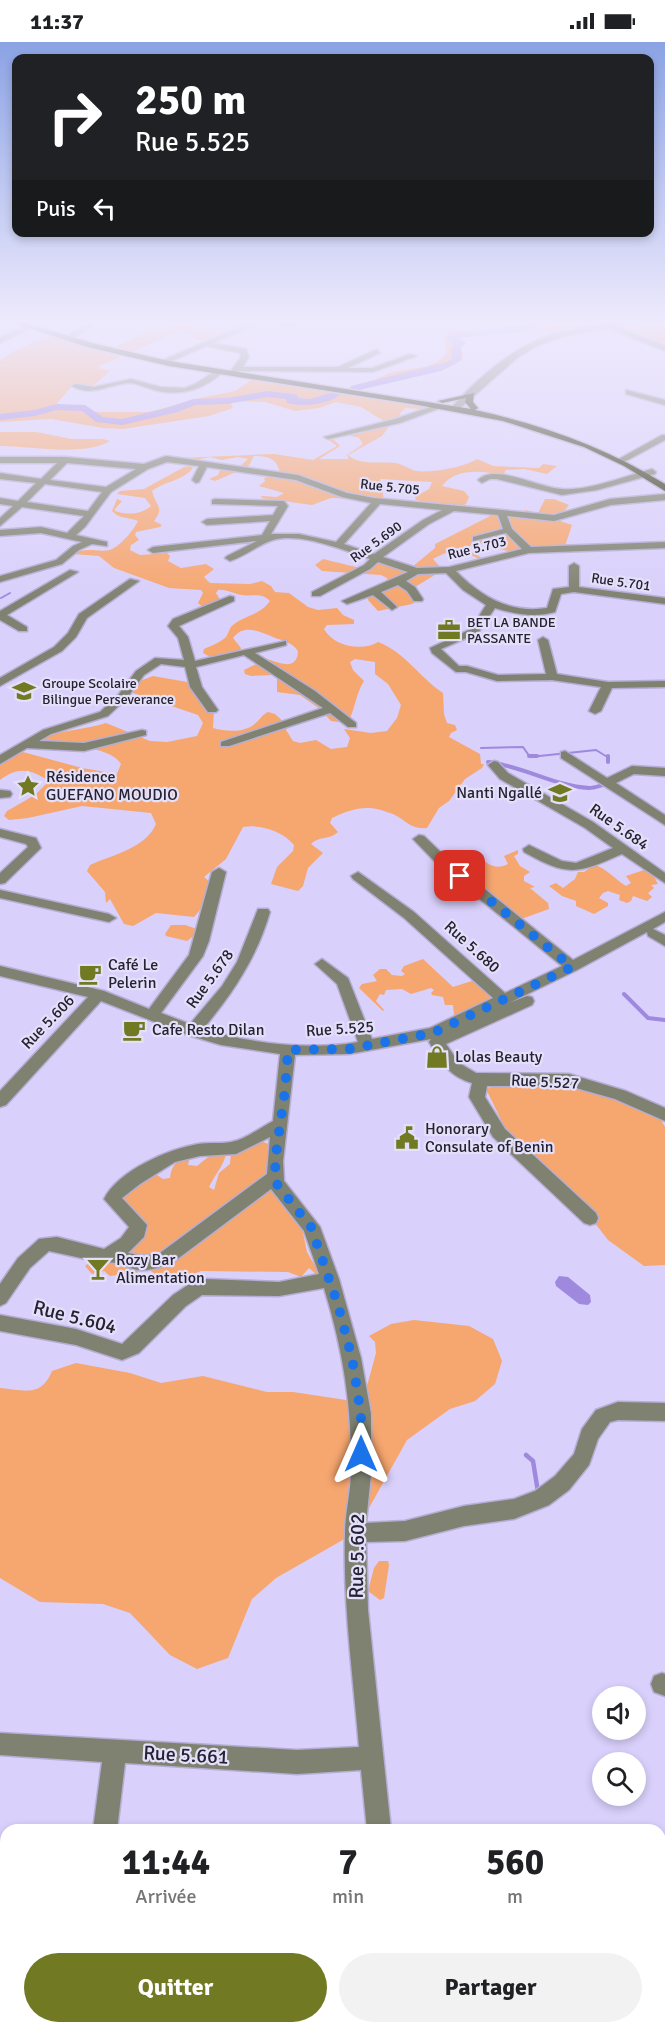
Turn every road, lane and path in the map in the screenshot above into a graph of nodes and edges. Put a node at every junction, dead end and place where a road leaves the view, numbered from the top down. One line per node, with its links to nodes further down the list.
1 (413, 414): 4 (street)
2 (486, 414): 6 (main road)
3 (498, 414): 6 (main road)
4 (328, 437)
5 (665, 437): 6 (street)
6 (624, 459): 11 (main road)
7 (0, 460): 8 (street)
8 (65, 460): 10 (street); 16 (street)
9 (204, 464): 10 (street, Rue 5.705); 13 (street); 21 (street, Rue 5.705)
10 (145, 467): 18 (street, Rue 5.705)
11 (649, 473): 14 (street); 15 (main road); 17 (main road)
12 (0, 476): 16 (street)
13 (196, 480)
14 (482, 480)
15 (665, 481)
16 (44, 482): 18 (street); 23 (street)
17 (665, 488)
18 (108, 490): 26 (street, Rue 5.705)
19 (665, 497): 25 (street, Rue 5.705)
20 (0, 501): 23 (street)
21 (378, 501): 24 (street, Rue 5.705); 37 (street)
22 (215, 502): 27 (street)
23 (19, 504): 26 (street); 29 (street)
24 (451, 509): 25 (street, Rue 5.705); 42 (street, Rue 5.690)
25 (501, 512): 30 (street)
26 (89, 514): 32 (street, Rue 5.705)
27 (276, 518): 28 (street); 33 (street)
28 (207, 522)
29 (0, 523)
30 (508, 530): 34 (street); 39 (street)
31 (0, 533): 32 (street)
32 (70, 535): 35 (street)
33 (268, 537): 37 (street, Rue 5.703); 40 (street, Rue 5.703); 41 (street)
34 (476, 538)
35 (92, 541): 36 (street); 47 (street)
36 (104, 544)
37 (338, 545): 42 (street, Rue 5.703)
38 (665, 545): 39 (street, Rue 5.703)
39 (529, 549): 44 (street, Rue 5.703)
40 (153, 550)
41 (230, 558)
42 (375, 558): 45 (street, Rue 5.703); 52 (street, Rue 5.690)
43 (574, 566): 50 (street)
44 (449, 570): 45 (street, Rue 5.703); 57 (street)
45 (416, 571): 49 (street)
46 (72, 572): 59 (street)
47 (2, 577)
48 (134, 581): 67 (street)
49 (399, 581): 51 (street); 54 (street)
50 (574, 589): 55 (street, Rue 5.701); 57 (street)
51 (374, 591): 56 (street); 58 (street)
52 (315, 594)
53 (230, 599): 63 (street)
54 (418, 599)
55 (665, 601)
56 (347, 602)
57 (492, 604): 68 (street)
58 (392, 607)
59 (0, 615): 60 (street)
60 (23, 629)
61 (543, 640): 68 (street)
62 (282, 643): 64 (street)
63 (171, 649): 65 (street); 65 (street); 77 (street)
64 (246, 651): 65 (street); 72 (street)
65 (192, 665): 73 (street)
66 (4, 667): 67 (street)
67 (23, 670): 69 (street)
68 (552, 677): 71 (street)
69 (0, 683)
70 (665, 684): 71 (street)
71 (608, 686): 74 (street)
72 (332, 709): 75 (street); 78 (street)
73 (212, 710)
74 (595, 711)
75 (352, 725)
76 (142, 733): 77 (street)
77 (25, 744): 80 (street)
78 (225, 744)
79 (565, 755): 83 (street)
80 (0, 760)
81 (494, 765): 88 (street, Rue 5.684)
82 (665, 772): 83 (street)
83 (608, 782): 84 (street)
84 (665, 822)
85 (0, 832): 92 (street)
86 (419, 840): 99 (street)
87 (529, 849): 88 (street)
88 (624, 849): 91 (street, Rue 5.684)
89 (219, 872): 104 (street)
90 (357, 876): 103 (street, Rue 5.680)
91 (665, 879)
92 (0, 880)
93 (0, 894): 96 (street)
94 (263, 912): 105 (street, Rue 5.678)
95 (665, 916): 99 (street, Rue 5.525)
96 (109, 918)
97 (661, 934): 106 (street, Rue 5.525)
98 (322, 964): 107 (street)
99 (572, 967): 103 (street, Rue 5.525)
100 (0, 971): 102 (street, Rue 5.525)
101 (0, 979): 102 (street, Rue 5.525)
102 (96, 999): 104 (street, Rue 5.525); 108 (street, Rue 5.525); 110 (street, Rue 5.606)
103 (504, 1000): 107 (street, Rue 5.525)
104 (152, 1015): 105 (street, Rue 5.525)
105 (193, 1031): 108 (street, Rue 5.525)
106 (437, 1042): 108 (street, Rue 5.525); 109 (street, Rue 5.527)
107 (367, 1046): 108 (street, Rue 5.525)
108 (287, 1054): 112 (street)
109 (480, 1080): 111 (street, Rue 5.527); 114 (street)
110 (0, 1101)
111 (665, 1115)
112 (280, 1124): 113 (street); 115 (street)
113 (275, 1177): 115 (street); 116 (street, Rue 5.602)
114 (590, 1218)
115 (112, 1254): 117 (street)
116 (330, 1279): 118 (street, Rue 5.604); 120 (street, Rue 5.602)
117 (0, 1298)
118 (0, 1323)
119 (665, 1412): 120 (street)
120 (355, 1533): 123 (street, Rue 5.602)
121 (0, 1743): 122 (street, Rue 5.661)
122 (115, 1750): 123 (street, Rue 5.661); 124 (street)
123 (371, 1758): 125 (street, Rue 5.602)
124 (106, 1824)
125 (378, 1824)

